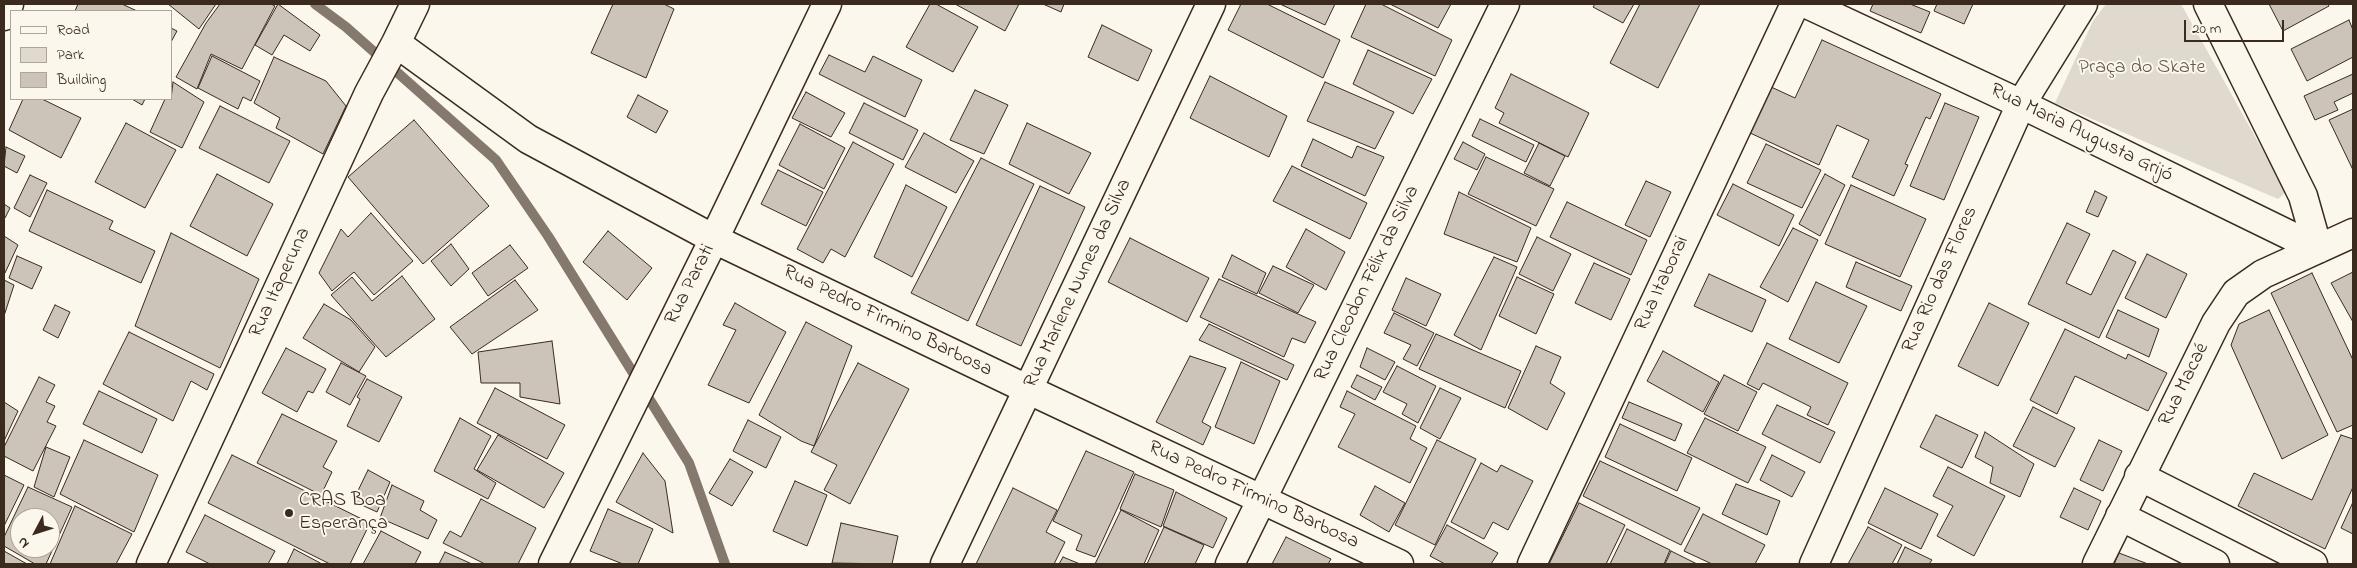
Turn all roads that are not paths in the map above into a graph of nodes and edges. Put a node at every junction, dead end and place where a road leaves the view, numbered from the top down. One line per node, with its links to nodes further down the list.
1 (10, 4): 10 (street)
2 (415, 4): 11 (street, Rua Itaperuna)
3 (827, 4): 14 (street, Rua Parati)
4 (1211, 4): 16 (street, Rua Marlene Nunes da Silva)
5 (1505, 4): 18 (street, Rua Cleodon Félix da Silva)
6 (1794, 4): 25 (street, Rua Itaborai)
7 (1807, 4): 12 (street, Rua Maria Augusta Grijó)
8 (2082, 4): 12 (street, Rua Rio das Flores)
9 (2208, 4): 15 (street)
10 (4, 16)
11 (392, 51): 14 (street, Rua Pedro Firmino Barbosa); 20 (street, Rua Itaperuna)
12 (2021, 104): 15 (street, Rua Maria Augusta Grijó); 26 (street, Rua Rio das Flores)
13 (2353, 233): 15 (street)
14 (714, 239): 16 (street, Rua Pedro Firmino Barbosa); 21 (street, Rua Parati)
15 (2318, 250): 17 (street, Rua Macaé)
16 (1029, 390): 18 (street, Rua Pedro Firmino Barbosa); 22 (street, Rua Marlene Nunes da Silva)
17 (2139, 476): 19 (street, Rua Macaé); 29 (street)
18 (1262, 499): 23 (street, Rua Cleodon Félix da Silva); 24 (street, Rua Pedro Firmino Barbosa)
19 (2120, 516): 27 (street, Rua Macaé); 28 (street)
20 (151, 564)
21 (554, 564)
22 (945, 564)
23 (1230, 564)
24 (1399, 564)
25 (1532, 564)
26 (1814, 564)
27 (2097, 564)
28 (2215, 564)
29 (2313, 564)

